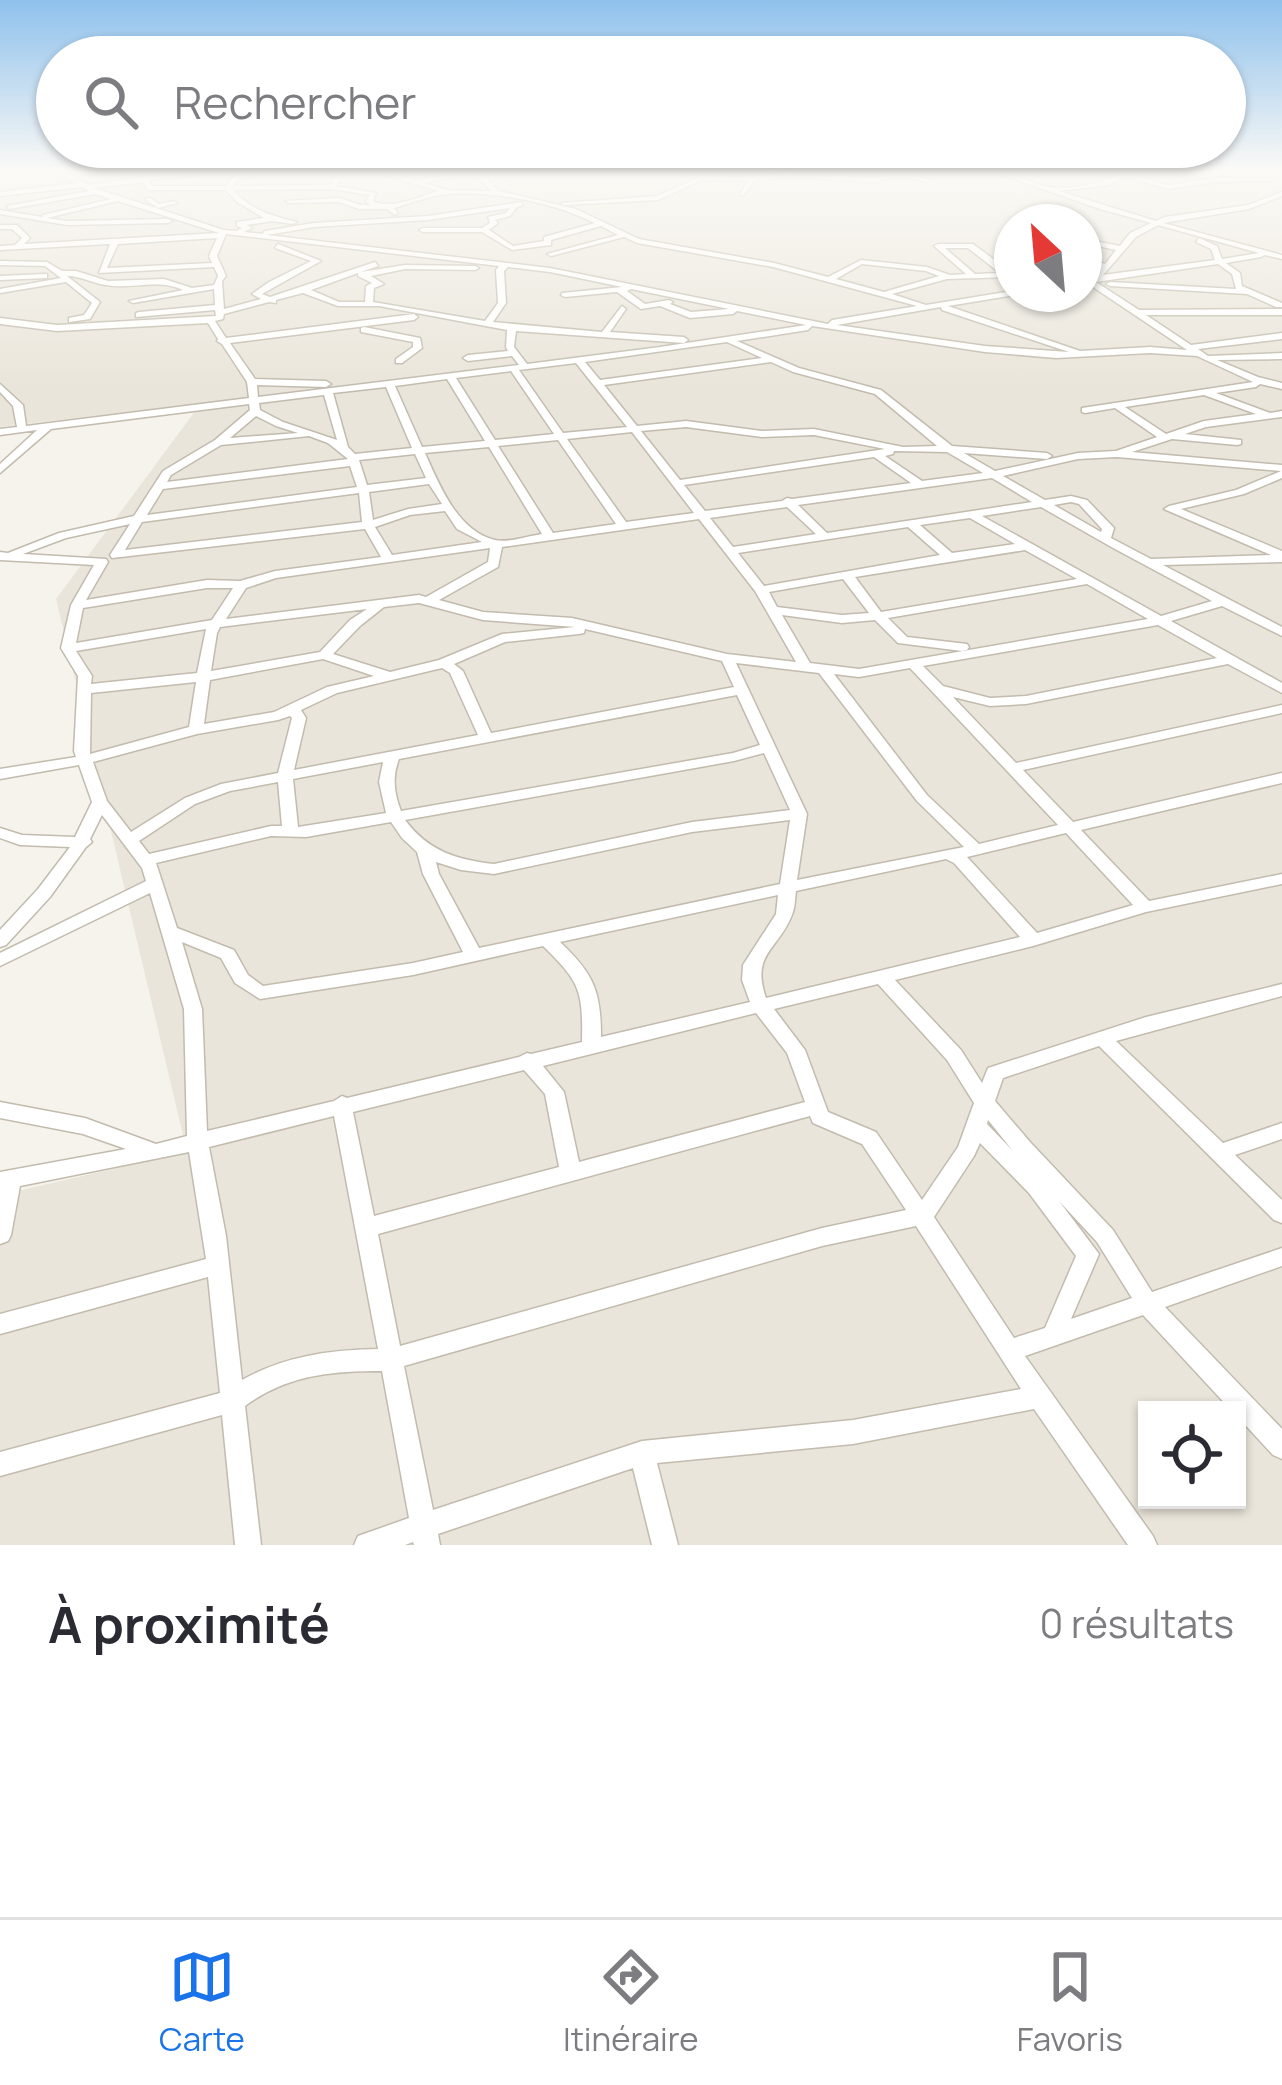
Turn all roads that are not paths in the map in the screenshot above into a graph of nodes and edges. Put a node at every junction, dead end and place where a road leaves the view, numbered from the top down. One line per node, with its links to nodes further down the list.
1 (19, 245): 17 (street)
2 (23, 245): 17 (street)
3 (104, 245): 25 (street)
4 (114, 245): 33 (street)
5 (222, 245): 33 (street)
6 (279, 245): 21 (street)
7 (325, 245): 21 (street)
8 (340, 245): 18 (street)
9 (398, 245): 18 (street)
10 (434, 245): 26 (street)
11 (586, 245): 22 (street)
12 (671, 245): 45 (street)
13 (1102, 245): 19 (street)
14 (1126, 245): 19 (street)
15 (1209, 245): 28 (street)
16 (1236, 245): 23 (street)
17 (16, 248): 25 (street)
18 (380, 249): 20 (street)
19 (1123, 249): 35 (street)
20 (406, 252): 26 (street); 37 (street)
21 (297, 253): 27 (street)
22 (551, 254)
23 (1268, 254): 24 (street); 28 (street)
24 (1282, 255)
25 (0, 256): 41 (street)
26 (438, 256): 29 (street)
27 (317, 260): 37 (street); 63 (street)
28 (1219, 261): 36 (street); 55 (street)
29 (485, 262): 31 (street); 37 (street)
30 (994, 263): 39 (street)
31 (507, 264): 34 (street); 79 (street)
32 (1102, 265): 35 (street)
33 (215, 266): 48 (street)
34 (522, 266): 46 (street); 49 (street)
35 (1106, 267): 38 (street)
36 (1157, 270): 44 (street); 51 (street)
37 (358, 272): 52 (street); 64 (street)
38 (1102, 272)
39 (972, 275): 40 (street); 42 (street)
40 (994, 275)
41 (62, 276): 43 (street); 54 (street); 56 (street); 59 (street)
42 (947, 277): 45 (street); 58 (street)
43 (0, 278)
44 (1102, 279)
45 (829, 280): 58 (street)
46 (521, 281)
47 (1102, 282): 51 (street)
48 (220, 286): 54 (street); 72 (street)
49 (643, 286): 53 (street); 61 (street)
50 (1102, 288): 71 (street)
51 (1205, 288): 55 (street)
52 (304, 290): 63 (street); 64 (street)
53 (619, 290): 57 (street); 65 (street)
54 (191, 291): 62 (street)
55 (1245, 292): 70 (street)
56 (0, 295)
57 (565, 295)
58 (883, 295): 66 (street)
59 (88, 296): 62 (street); 83 (street)
60 (994, 296): 66 (street)
61 (690, 297): 65 (street); 68 (street)
62 (134, 301): 74 (street)
63 (272, 301): 72 (street)
64 (374, 304): 73 (street); 77 (street)
65 (661, 304): 68 (street)
66 (929, 306): 81 (street); 96 (street)
67 (622, 309): 87 (street)
68 (740, 309): 81 (street)
69 (1236, 309): 70 (street); 71 (street); 76 (street)
70 (1282, 309)
71 (1137, 313): 93 (street)
72 (217, 314): 74 (street); 91 (street)
73 (425, 315): 77 (street); 79 (street)
74 (137, 320): 83 (street)
75 (0, 321): 78 (street)
76 (1282, 321)
77 (380, 322): 80 (street)
78 (18, 324): 83 (street); 86 (street)
79 (488, 324): 84 (street)
80 (361, 325): 91 (street); 100 (street)
81 (820, 326): 90 (street); 96 (street)
82 (548, 327): 84 (street); 87 (street); 102 (street)
83 (68, 328)
84 (512, 328): 94 (street)
85 (656, 330): 87 (street)
86 (0, 332)
87 (606, 332): 92 (street)
88 (1282, 336): 89 (street)
89 (1263, 338): 93 (street); 95 (street)
90 (728, 340): 92 (street); 99 (street)
91 (221, 341): 105 (street)
92 (710, 343): 101 (street)
93 (1190, 347): 97 (street)
94 (513, 352): 98 (street); 103 (street)
95 (1282, 353): 97 (street)
96 (1084, 355): 97 (street)
97 (1206, 356): 108 (street)
98 (467, 358)
99 (772, 360): 106 (street); 130 (street)
100 (399, 361)
101 (579, 361): 102 (street); 106 (street)
102 (560, 363): 103 (street)
103 (520, 368): 104 (street); 124 (street)
104 (450, 376): 107 (street); 127 (street)
105 (252, 382): 109 (street); 115 (street)
106 (598, 383): 120 (street)
107 (389, 384): 109 (street); 132 (street)
108 (1256, 384): 111 (street); 112 (street)
109 (365, 387): 113 (street)
110 (0, 388): 121 (street)
111 (1282, 390)
112 (1202, 391): 114 (street); 117 (street)
113 (328, 392): 115 (street); 129 (street)
114 (1116, 405): 116 (street); 125 (street)
115 (253, 406): 119 (street); 123 (street); 126 (street)
116 (1085, 410)
117 (1267, 415): 118 (street); 125 (street)
118 (1282, 418)
119 (48, 426): 121 (street); 137 (street)
120 (633, 427): 124 (street); 131 (street); 141 (street)
121 (22, 429): 122 (street)
122 (0, 432)
123 (312, 434): 126 (street); 129 (street)
124 (560, 435): 127 (street); 153 (street)
125 (1166, 435): 128 (street); 134 (street)
126 (219, 442): 144 (street)
127 (494, 442): 132 (street); 156 (street)
128 (1237, 442)
129 (344, 446): 136 (street)
130 (951, 448): 131 (street); 135 (street); 139 (street)
131 (903, 450): 133 (street)
132 (418, 451): 136 (street); 140 (street)
133 (876, 454): 141 (street); 142 (street)
134 (1117, 454): 135 (street); 138 (street)
135 (1078, 456): 139 (street)
136 (353, 459): 144 (street); 145 (street)
137 (0, 470)
138 (1282, 471): 143 (street)
139 (997, 474): 142 (street); 148 (street)
140 (432, 480): 145 (street); 149 (street)
141 (679, 483): 150 (street)
142 (918, 483): 147 (street)
143 (1264, 484): 146 (street); 165 (street)
144 (160, 486): 152 (street)
145 (362, 490): 152 (street); 155 (street)
146 (1282, 490)
147 (787, 501): 150 (street); 157 (street)
148 (1042, 502): 151 (street); 158 (street); 158 (street)
149 (448, 507): 155 (street); 159 (street)
150 (703, 513): 153 (street); 161 (street)
151 (974, 516): 154 (street); 160 (street)
152 (140, 519): 162 (street); 163 (street)
153 (622, 524): 156 (street)
154 (911, 524): 157 (street); 164 (street)
155 (368, 525): 162 (street); 166 (street)
156 (549, 536): 159 (street)
157 (825, 537): 161 (street)
158 (1105, 539): 168 (street)
159 (496, 545): 166 (street); 173 (street)
160 (1027, 546): 164 (street); 170 (street)
161 (729, 551): 172 (street)
162 (118, 554): 167 (street)
163 (4, 555): 167 (street)
164 (949, 557): 169 (street)
165 (1282, 557): 168 (street)
166 (389, 560): 171 (street)
167 (102, 562): 176 (street)
168 (1152, 562): 174 (street)
169 (848, 577): 172 (street); 179 (street)
170 (1086, 581): 179 (street); 180 (street)
171 (241, 585): 176 (street); 182 (street)
172 (761, 590): 177 (street)
173 (430, 600): 175 (street); 183 (street)
174 (1221, 602): 180 (street); 181 (street)
175 (382, 604): 182 (street); 187 (street)
176 (77, 605): 185 (street)
177 (772, 610): 179 (street); 192 (street)
178 (1282, 614): 181 (street)
179 (878, 616): 186 (street)
180 (1158, 621): 186 (street); 189 (street)
181 (1263, 623): 184 (street)
182 (214, 626): 185 (street); 195 (street)
183 (595, 628): 188 (street); 191 (street)
184 (1282, 632)
185 (68, 648): 196 (street)
186 (982, 649): 190 (street)
187 (324, 655): 194 (street); 195 (street)
188 (727, 658): 192 (street); 199 (street)
189 (1229, 660): 197 (street); 198 (street)
190 (912, 662): 193 (street); 197 (street)
191 (444, 663): 194 (street); 203 (street)
192 (806, 668): 193 (street)
193 (824, 670): 219 (street)
194 (388, 676): 200 (street)
195 (202, 677): 196 (street); 202 (street)
196 (86, 689): 206 (street)
197 (937, 689): 207 (street)
198 (1282, 689)
199 (742, 690): 203 (street); 204 (street)
200 (293, 709): 202 (street); 209 (street)
201 (1282, 709): 207 (street)
202 (196, 730): 206 (street)
203 (487, 739): 205 (street)
204 (770, 746): 212 (street); 213 (street)
205 (393, 756): 209 (street); 213 (street)
206 (85, 760): 208 (street); 211 (street)
207 (1012, 768): 214 (street)
208 (0, 774)
209 (285, 775): 216 (street); 217 (street)
210 (1282, 778): 214 (street)
211 (100, 802): 217 (street); 218 (street)
212 (799, 814): 220 (street); 225 (street)
213 (395, 817): 216 (street); 220 (street)
214 (1067, 826): 219 (street); 226 (street)
215 (0, 832): 218 (street)
216 (291, 833): 222 (street)
217 (128, 841): 222 (street)
218 (84, 842): 230 (street)
219 (975, 849): 221 (street)
220 (425, 851): 231 (street)
221 (953, 855): 225 (street); 229 (street)
222 (147, 860): 224 (street)
223 (1282, 879): 226 (street)
224 (154, 884): 227 (street); 232 (street)
225 (788, 890): 228 (street); 235 (street)
226 (1145, 907): 229 (street)
227 (172, 932): 231 (street); 245 (street)
228 (546, 939): 231 (street); 237 (street)
229 (1033, 940): 233 (street)
230 (0, 941)
231 (474, 955)
232 (0, 960)
233 (881, 976): 235 (street); 239 (street)
234 (1282, 990): 236 (street)
235 (760, 1005): 237 (street); 241 (street)
236 (1102, 1038): 239 (street); 247 (street)
237 (591, 1045): 238 (street)
238 (527, 1060): 240 (street); 248 (street)
239 (982, 1100): 243 (street); 256 (street)
240 (342, 1104): 245 (street); 252 (street)
241 (814, 1107): 248 (street); 251 (street)
242 (0, 1110): 246 (street)
243 (977, 1127): 251 (street); 258 (street)
244 (1282, 1131): 247 (street)
245 (196, 1138): 246 (street); 255 (street)
246 (155, 1152): 249 (street)
247 (1221, 1152): 250 (street)
248 (572, 1172): 252 (street)
249 (5, 1181): 253 (street)
250 (1282, 1214)
251 (924, 1215): 259 (street); 260 (street)
252 (364, 1228): 260 (street)
253 (0, 1235)
254 (1282, 1257): 256 (street)
255 (218, 1265): 257 (street); 262 (street)
256 (1147, 1303): 258 (street); 263 (street)
257 (0, 1324)
258 (1053, 1335): 259 (street)
259 (1011, 1350): 261 (street)
260 (388, 1360): 262 (street); 266 (street)
261 (1039, 1397): 264 (street); 270 (street)
262 (232, 1401): 265 (street); 267 (street)
263 (1282, 1447)
264 (642, 1454): 266 (street); 269 (street)
265 (0, 1464)
266 (426, 1537): 268 (street)
267 (248, 1545)
268 (367, 1545)
269 (665, 1545)
270 (1144, 1545)

